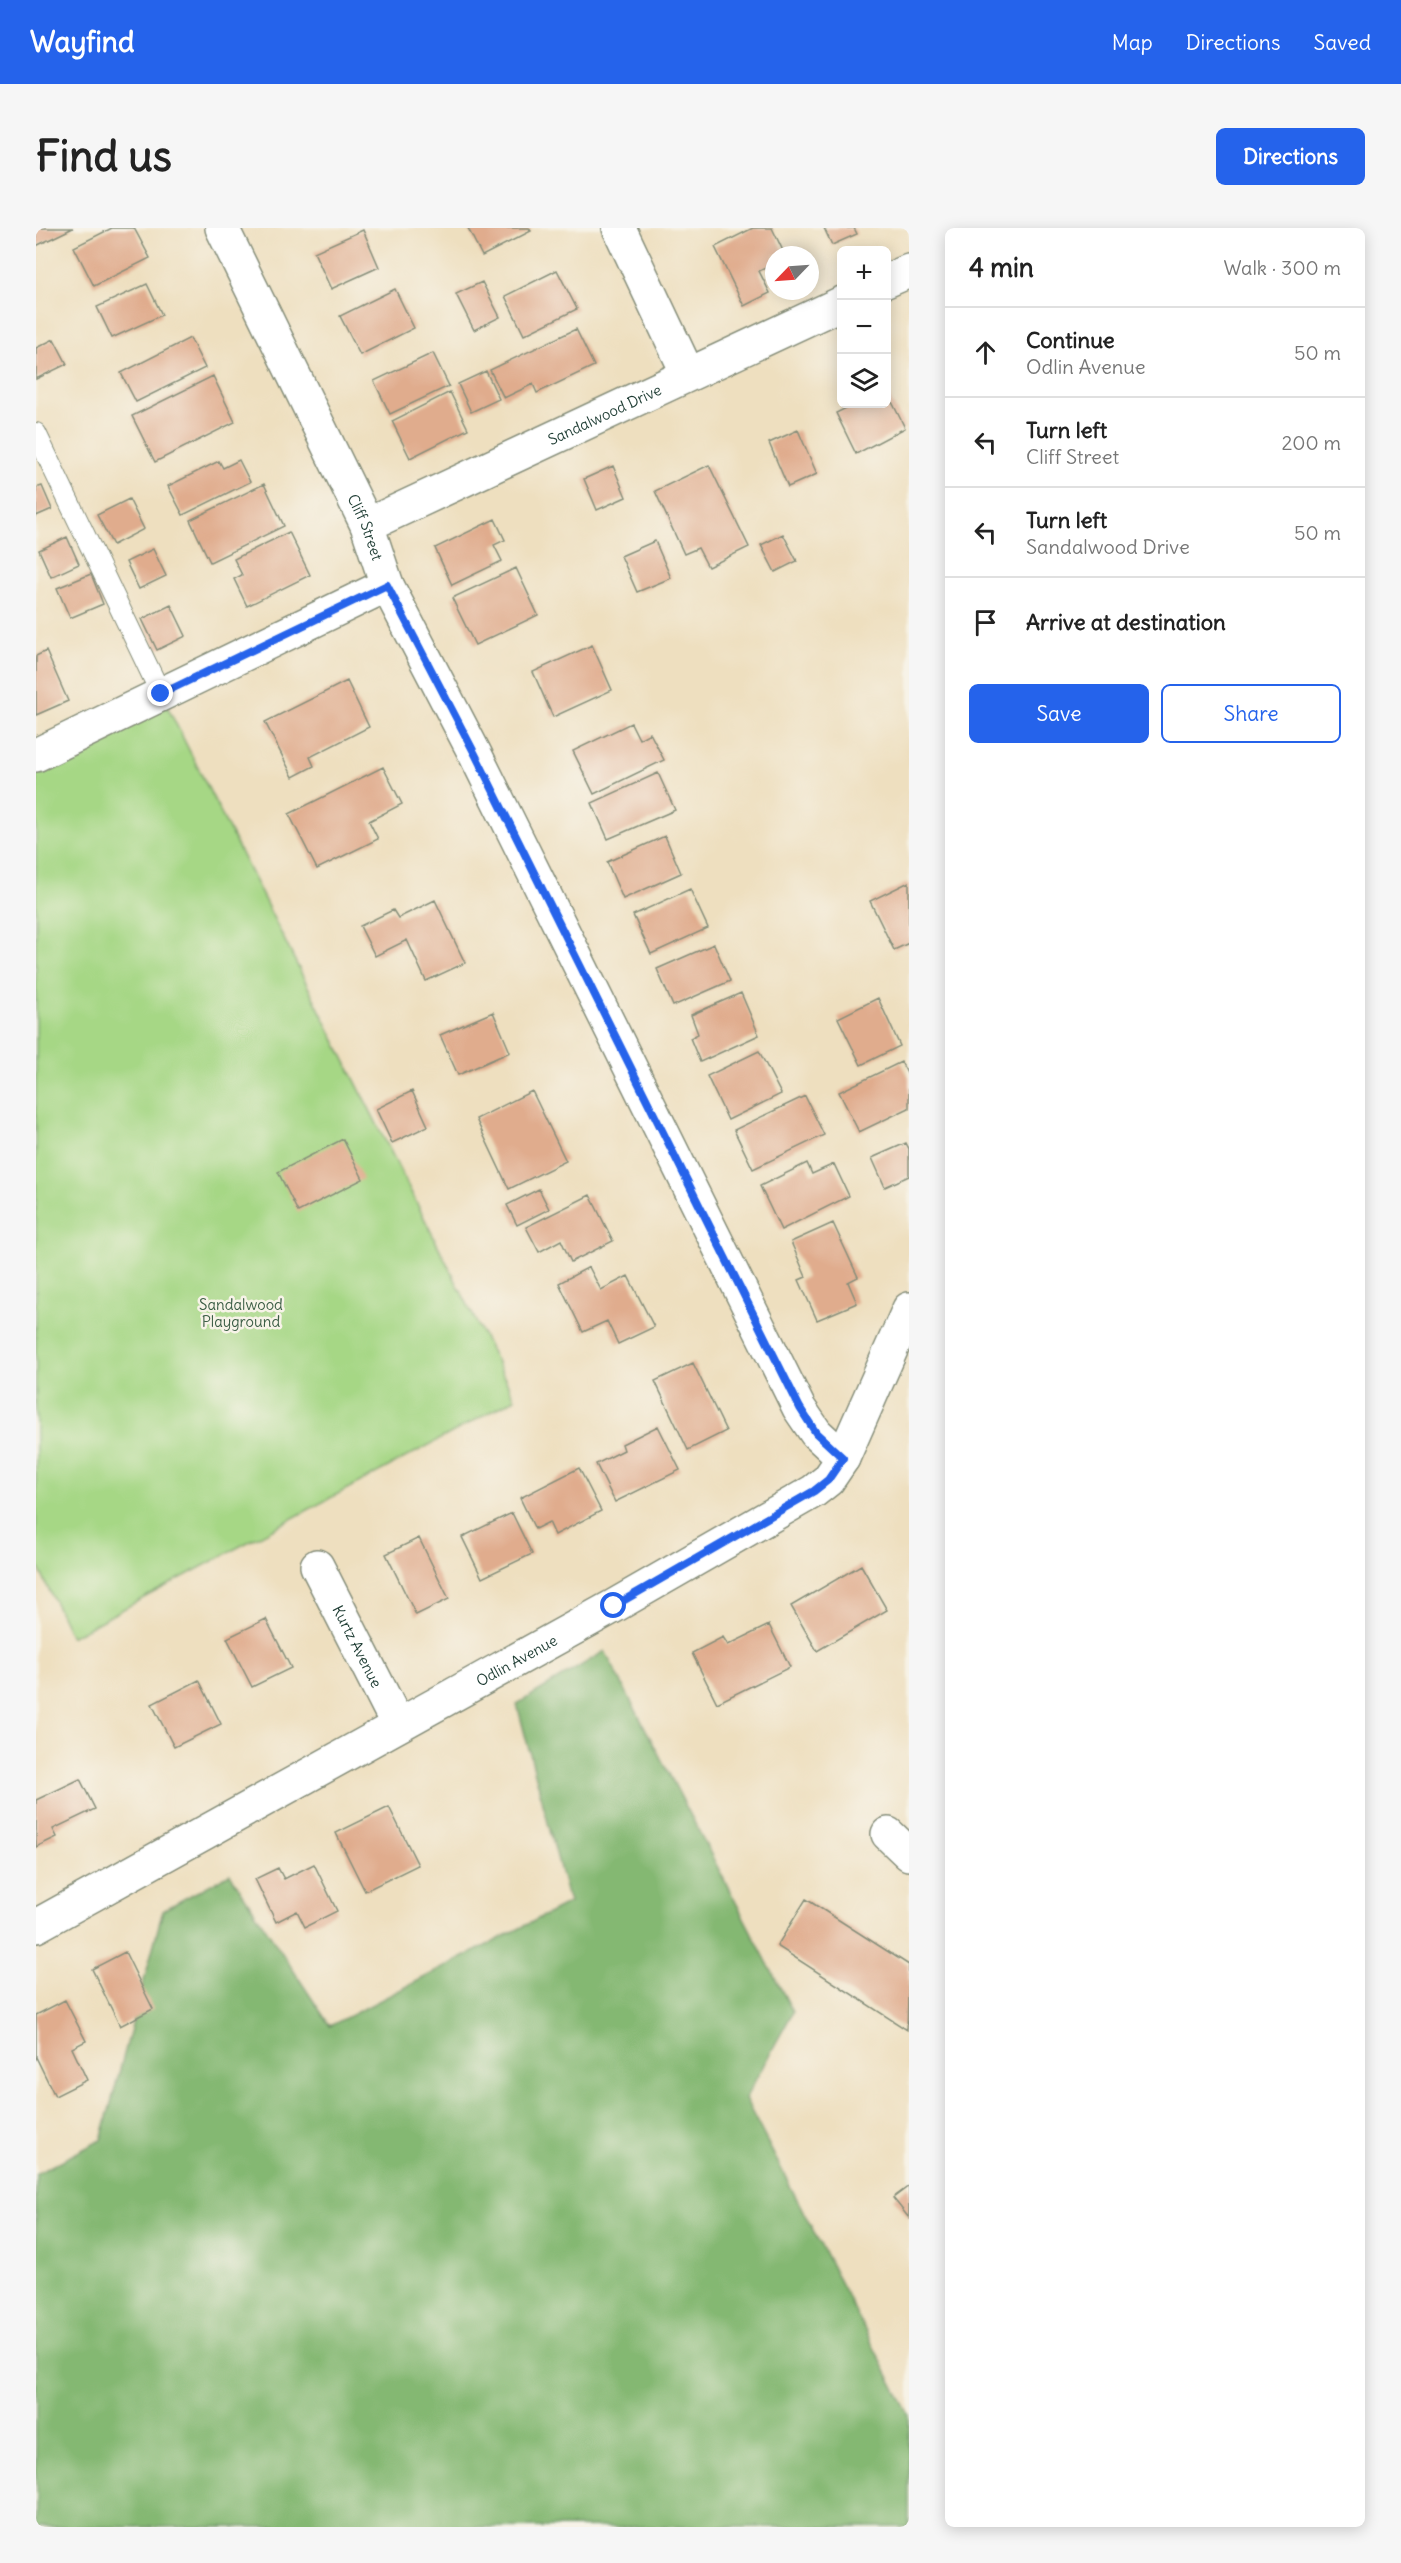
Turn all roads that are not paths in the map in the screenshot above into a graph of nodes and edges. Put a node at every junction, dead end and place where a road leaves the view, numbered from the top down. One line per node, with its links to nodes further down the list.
1 (222, 228): 8 (street, Cliff Street)
2 (619, 228): 6 (street)
3 (909, 271): 4 (street)
4 (891, 280)
5 (837, 305): 6 (street, Sandalwood Drive)
6 (688, 374): 8 (street, Sandalwood Drive)
7 (36, 433): 10 (lane)
8 (367, 525): 9 (street, Cliff Street)
9 (387, 585): 10 (street); 13 (street, Cliff Street)
10 (161, 694): 11 (street)
11 (36, 754)
12 (909, 1309): 13 (street, Odlin Avenue)
13 (843, 1458): 15 (street, Odlin Avenue)
14 (317, 1566): 15 (street, Kurtz Avenue)
15 (398, 1725): 16 (street, Odlin Avenue)
16 (36, 1926)

